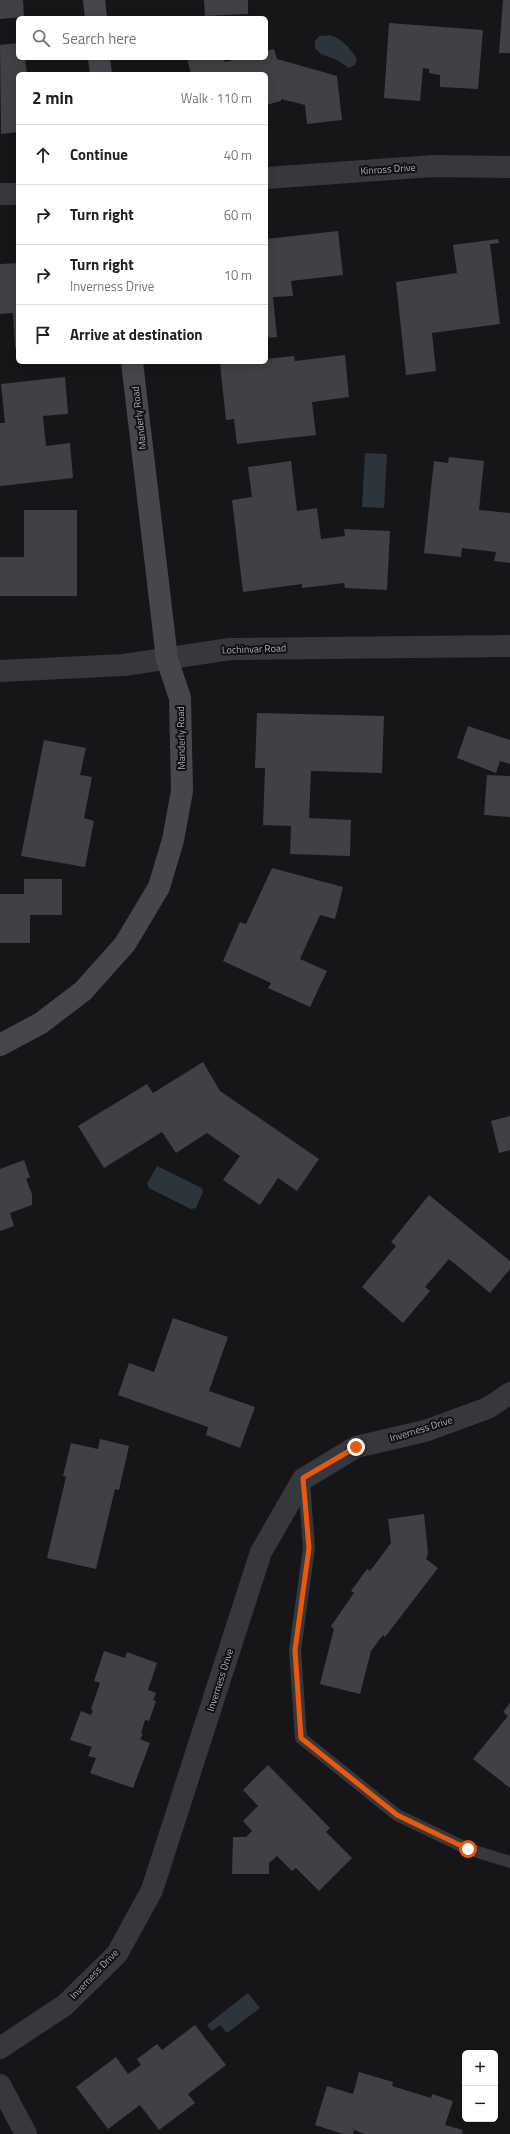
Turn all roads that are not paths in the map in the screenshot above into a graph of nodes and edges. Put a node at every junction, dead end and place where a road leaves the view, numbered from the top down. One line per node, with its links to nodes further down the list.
1 (94, 0): 2 (street)
2 (96, 16)
3 (99, 60): 4 (street)
4 (101, 72)
5 (510, 167): 6 (street, Kinross Drive)
6 (268, 178)
7 (0, 194): 8 (street)
8 (16, 194)
9 (132, 364): 11 (street, Manderly Road)
10 (510, 646): 11 (street, Lochinvar Road)
11 (167, 658): 12 (street, Lochinvar Road); 13 (street, Manderly Road)
12 (0, 671)
13 (0, 1045)
14 (510, 1393): 15 (street, Inverness Drive)
15 (303, 1478): 16 (lane); 17 (street, Inverness Drive)
16 (510, 1862)
17 (0, 2048)
18 (0, 2085): 19 (street)
19 (26, 2134)

